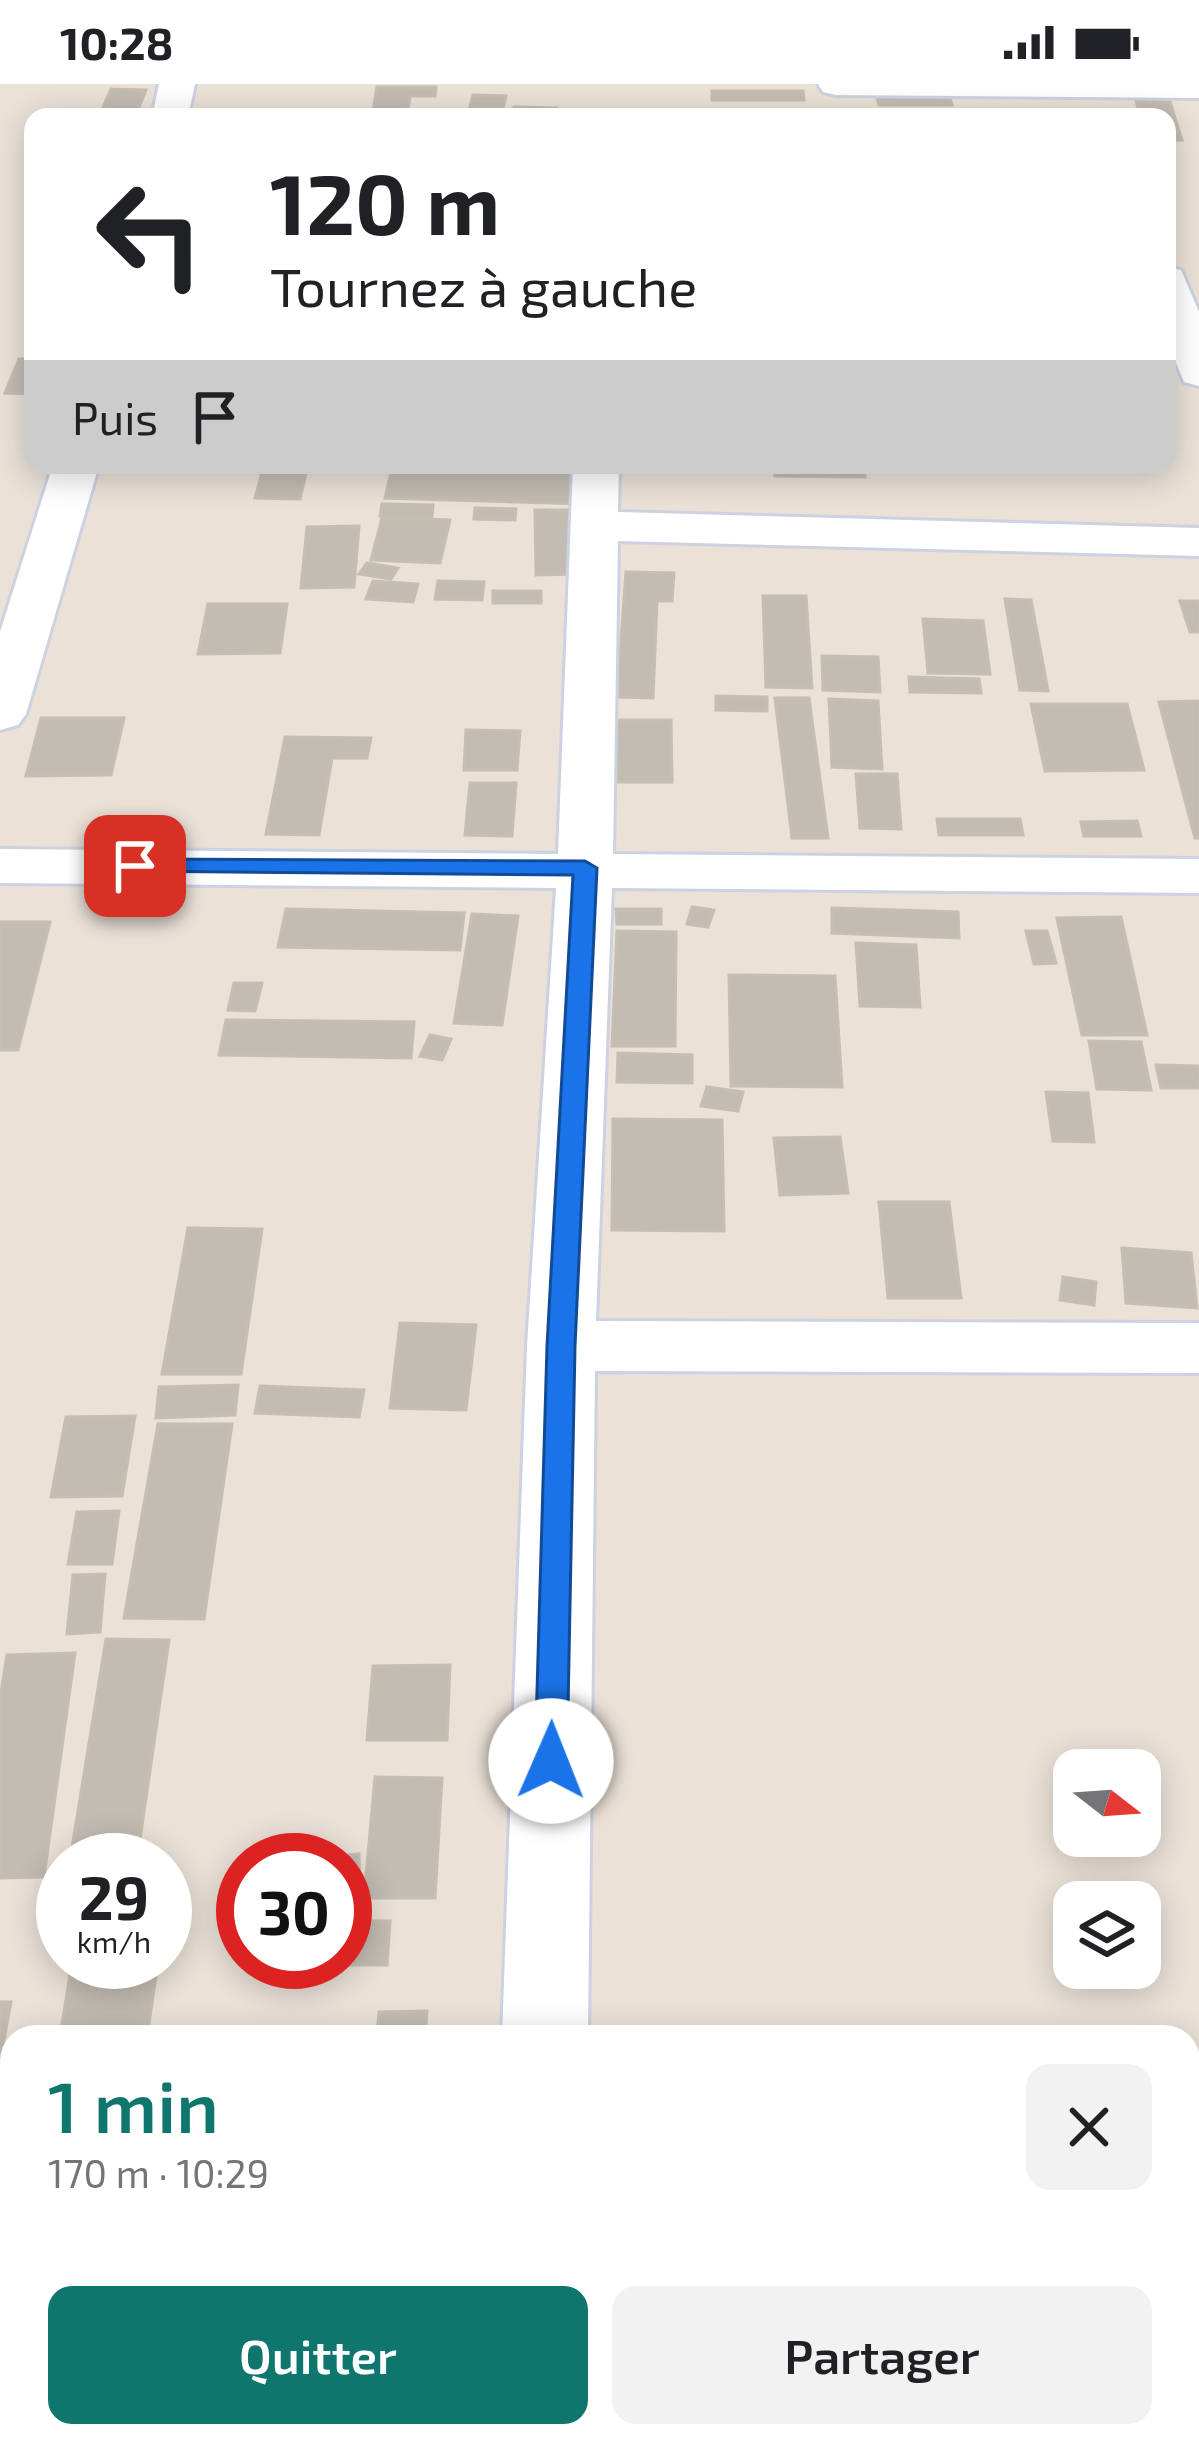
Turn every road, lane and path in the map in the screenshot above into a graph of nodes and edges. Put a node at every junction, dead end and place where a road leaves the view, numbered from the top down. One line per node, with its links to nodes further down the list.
1 (836, 84): 3 (street)
2 (1199, 87): 3 (street)
3 (1104, 96)
4 (1176, 305): 5 (street)
5 (1199, 373)
6 (70, 474): 9 (street)
7 (596, 496): 8 (street); 11 (street)
8 (1199, 542)
9 (0, 714)
10 (0, 866): 11 (street)
11 (585, 868): 12 (street); 13 (street)
12 (1199, 876)
13 (561, 1346): 14 (street); 15 (street)
14 (1199, 1348)
15 (545, 2025)

